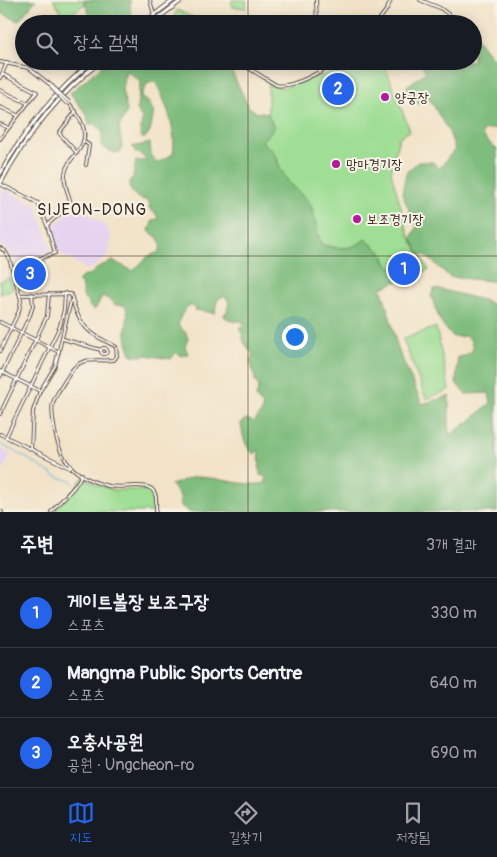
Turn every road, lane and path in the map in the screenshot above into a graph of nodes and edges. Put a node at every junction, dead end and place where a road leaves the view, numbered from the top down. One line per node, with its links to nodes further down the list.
1 (150, 0): 9 (street)
2 (166, 0): 8 (street)
3 (174, 0): 8 (street)
4 (182, 0): 10 (street)
5 (316, 0): 11 (street)
6 (392, 0): 12 (street)
7 (420, 0): 13 (street)
8 (168, 5): 9 (street)
9 (154, 15)
10 (162, 15)
11 (317, 15)
12 (383, 15)
13 (449, 15)
14 (0, 62): 15 (street)
15 (7, 63): 16 (street, bridge); 24 (street)
16 (15, 65)
17 (32, 70): 29 (street, bridge)
18 (83, 70): 37 (street)
19 (90, 70): 38 (street)
20 (252, 70): 23 (street)
21 (320, 70): 23 (street)
22 (324, 70): 23 (street)
23 (320, 73)
24 (2, 74): 25 (street); 27 (street)
25 (0, 78)
26 (0, 90): 27 (street)
27 (27, 103): 30 (street)
28 (0, 107): 30 (street)
29 (75, 110): 34 (street); 35 (street)
30 (17, 115): 32 (street)
31 (0, 124): 32 (street)
32 (8, 128): 33 (street)
33 (0, 139)
34 (83, 142): 35 (street); 36 (street)
35 (77, 153): 39 (street)
36 (86, 165)
37 (0, 174)
38 (0, 184): 39 (street)
39 (47, 226): 41 (street)
40 (0, 248): 41 (street)
41 (12, 268): 45 (street)
42 (64, 293): 44 (street); 46 (street); 54 (street)
43 (32, 294): 44 (street); 45 (street); 51 (street)
44 (49, 294): 53 (street)
45 (20, 295): 50 (street)
46 (72, 299): 47 (street); 48 (street)
47 (69, 312): 48 (street); 52 (street)
48 (76, 312): 67 (street)
49 (0, 322): 50 (street)
50 (12, 328): 51 (street); 56 (street)
51 (22, 333): 53 (street); 58 (street)
52 (63, 339): 55 (street); 57 (street)
53 (36, 340): 54 (street); 60 (street)
54 (50, 347): 57 (street); 61 (street)
55 (101, 350)
56 (0, 351)
57 (59, 352): 62 (street)
58 (1, 372): 59 (street); 60 (street)
59 (0, 377)
60 (17, 380): 61 (street); 63 (street)
61 (31, 387): 62 (street); 65 (street)
62 (40, 391): 66 (street)
63 (0, 414)
64 (0, 434): 65 (street)
65 (6, 437): 66 (street)
66 (31, 449): 67 (street)
67 (71, 469): 68 (street)
68 (82, 474): 69 (street); 70 (street)
69 (51, 512)
70 (156, 512)

